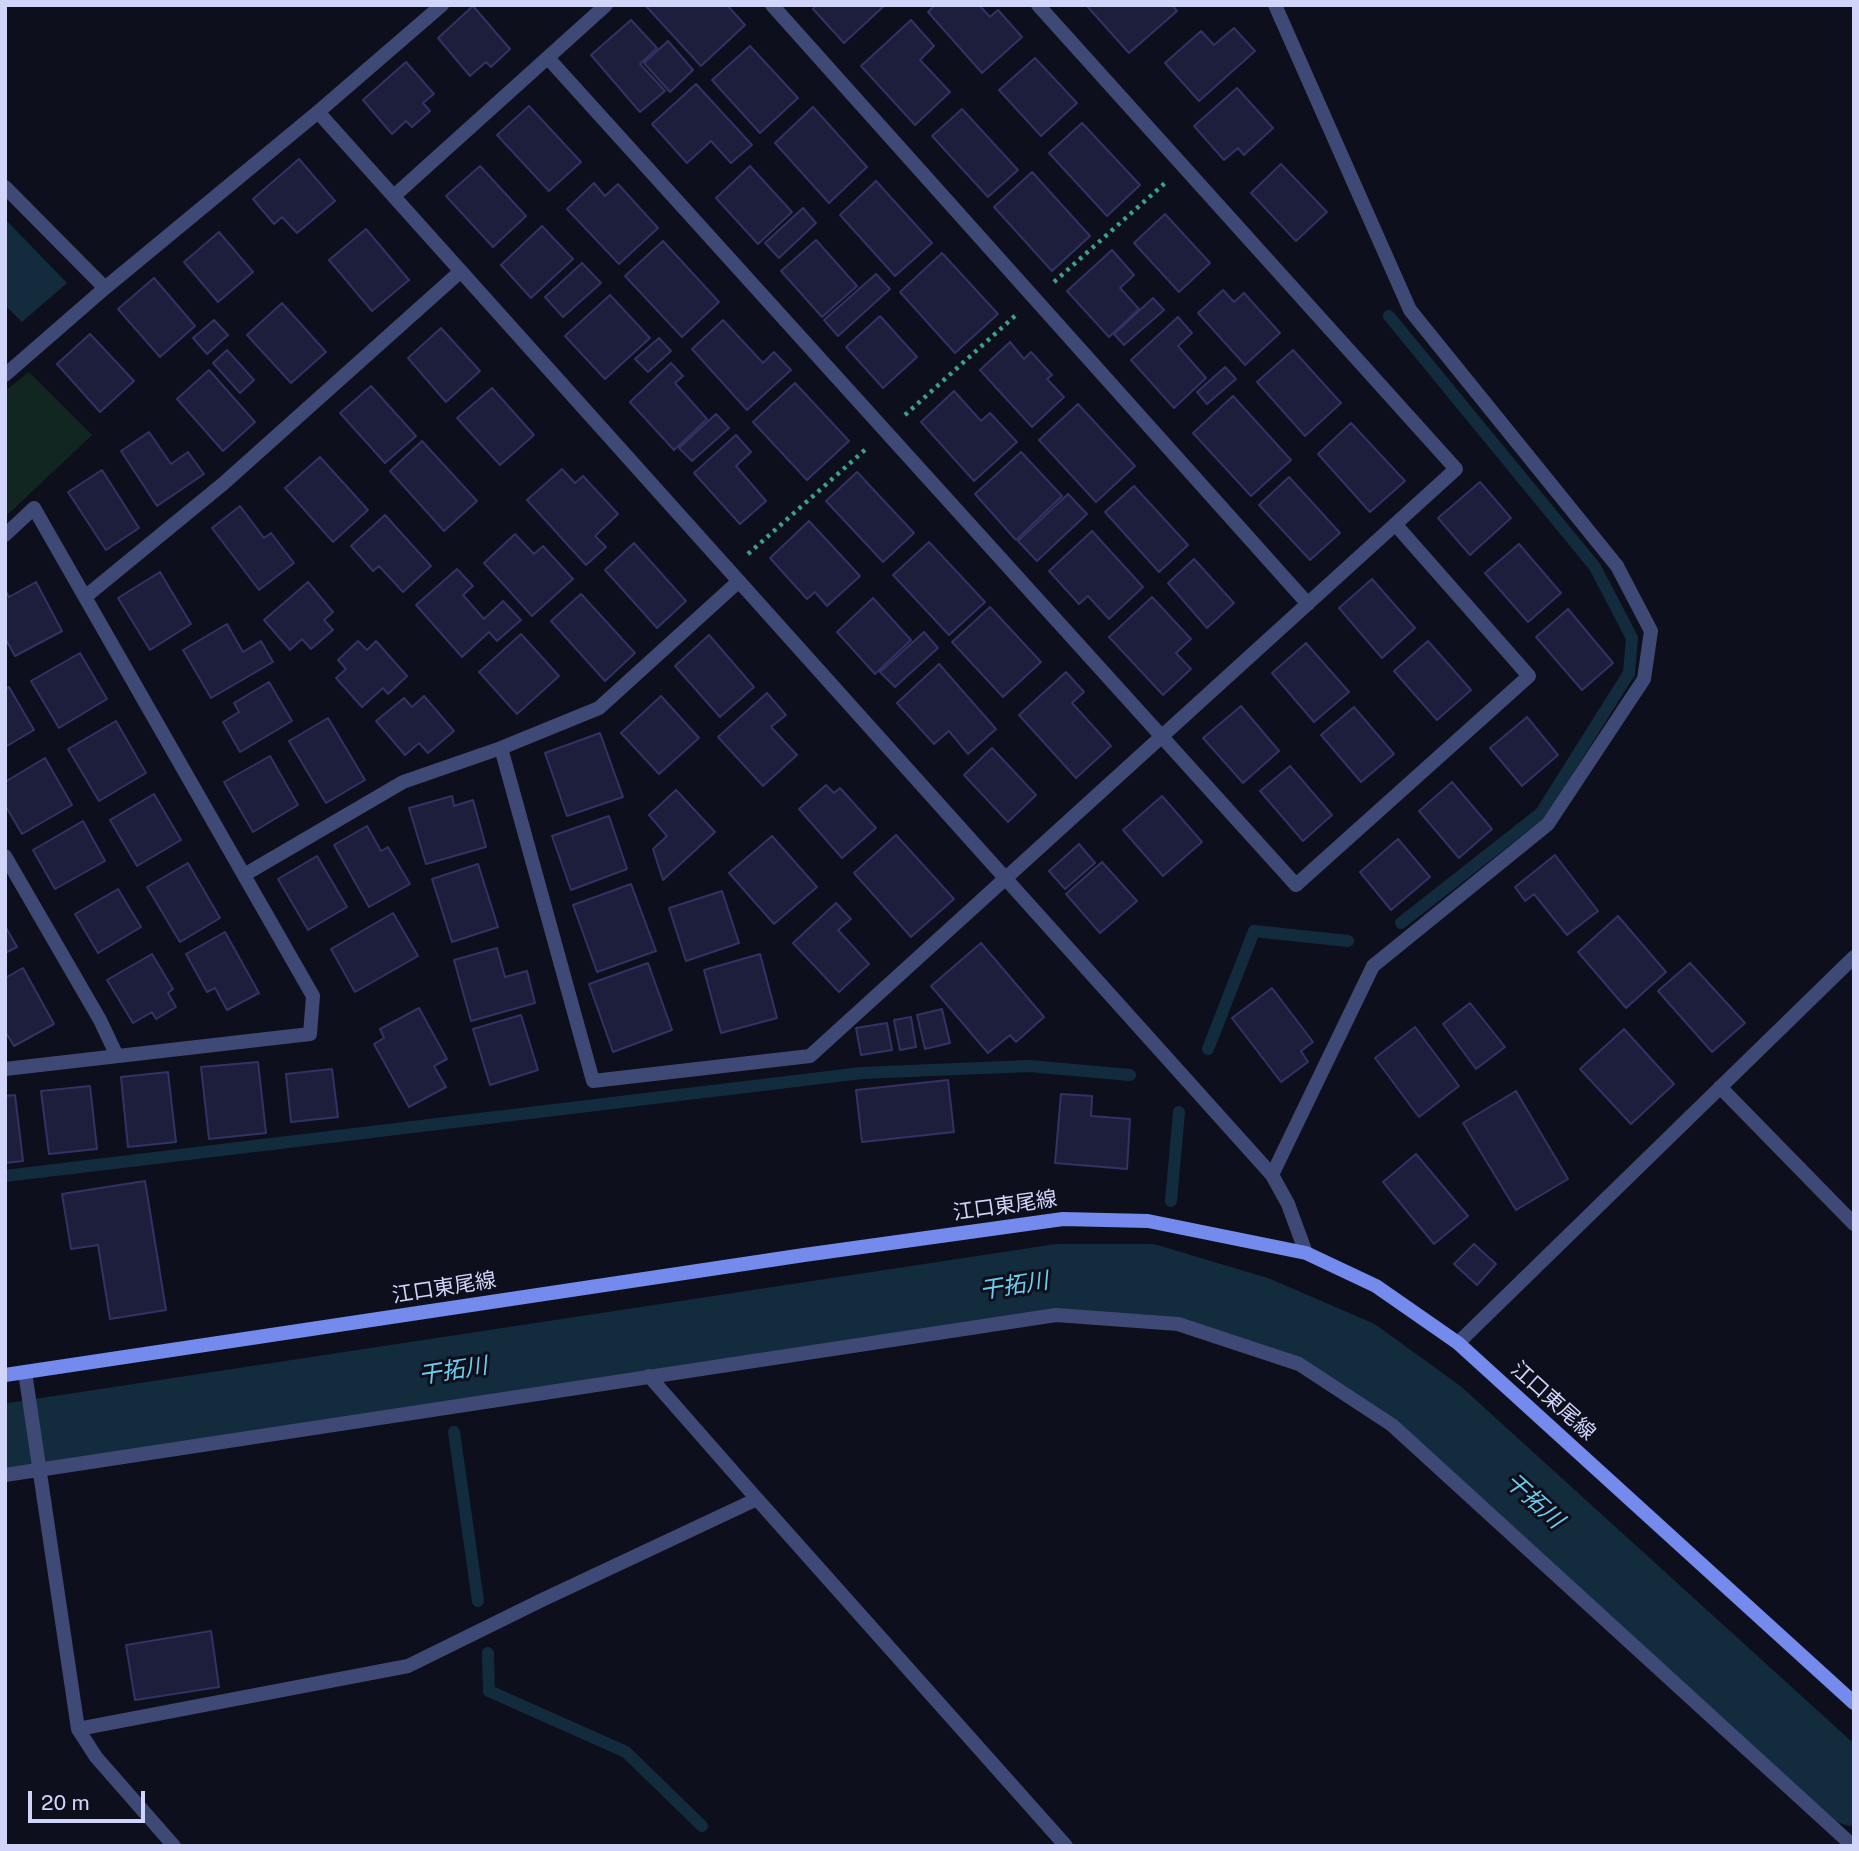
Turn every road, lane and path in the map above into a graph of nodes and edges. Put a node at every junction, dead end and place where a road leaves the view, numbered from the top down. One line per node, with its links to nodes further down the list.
1 (442, 5): 7 (street)
2 (606, 5): 6 (street)
3 (772, 5): 13 (street)
4 (1038, 5): 8 (street)
5 (1275, 5): 30 (street)
6 (548, 58): 10 (street); 15 (street)
7 (318, 112): 10 (street); 12 (street)
8 (1184, 166): 13 (path); 16 (street)
9 (5, 187): 12 (street)
10 (394, 196): 11 (street)
11 (461, 271): 18 (street); 19 (street)
12 (105, 288): 14 (street)
13 (1035, 299): 15 (path); 20 (street)
14 (5, 375)
15 (886, 432): 18 (path); 21 (street)
16 (1395, 524): 20 (street); 21 (street)
17 (5, 535): 19 (street)
18 (739, 582): 22 (street); 25 (street)
19 (85, 597): 24 (street)
20 (1308, 604): 21 (street)
21 (1162, 737): 25 (street)
22 (501, 748): 24 (street); 25 (street)
23 (5, 856): 27 (street)
24 (244, 875): 27 (street)
25 (1006, 879): 30 (street)
26 (1854, 957): 29 (street)
27 (117, 1056): 28 (street)
28 (5, 1069)
29 (1720, 1087): 31 (street); 33 (street)
30 (1272, 1175): 32 (street)
31 (1854, 1224)
32 (1306, 1253): 33 (main road, 江口東尾線); 34 (main road, 江口東尾線)
33 (1458, 1343): 40 (main road, 江口東尾線)
34 (25, 1372): 35 (main road, 江口東尾線); 37 (street)
35 (5, 1375)
36 (649, 1376): 37 (street); 39 (street); 44 (street)
37 (38, 1465): 38 (street); 41 (street)
38 (5, 1475)
39 (757, 1499): 41 (street); 43 (street)
40 (1854, 1703)
41 (78, 1729): 42 (street)
42 (174, 1846)
43 (1066, 1846)
44 (1853, 1846)

